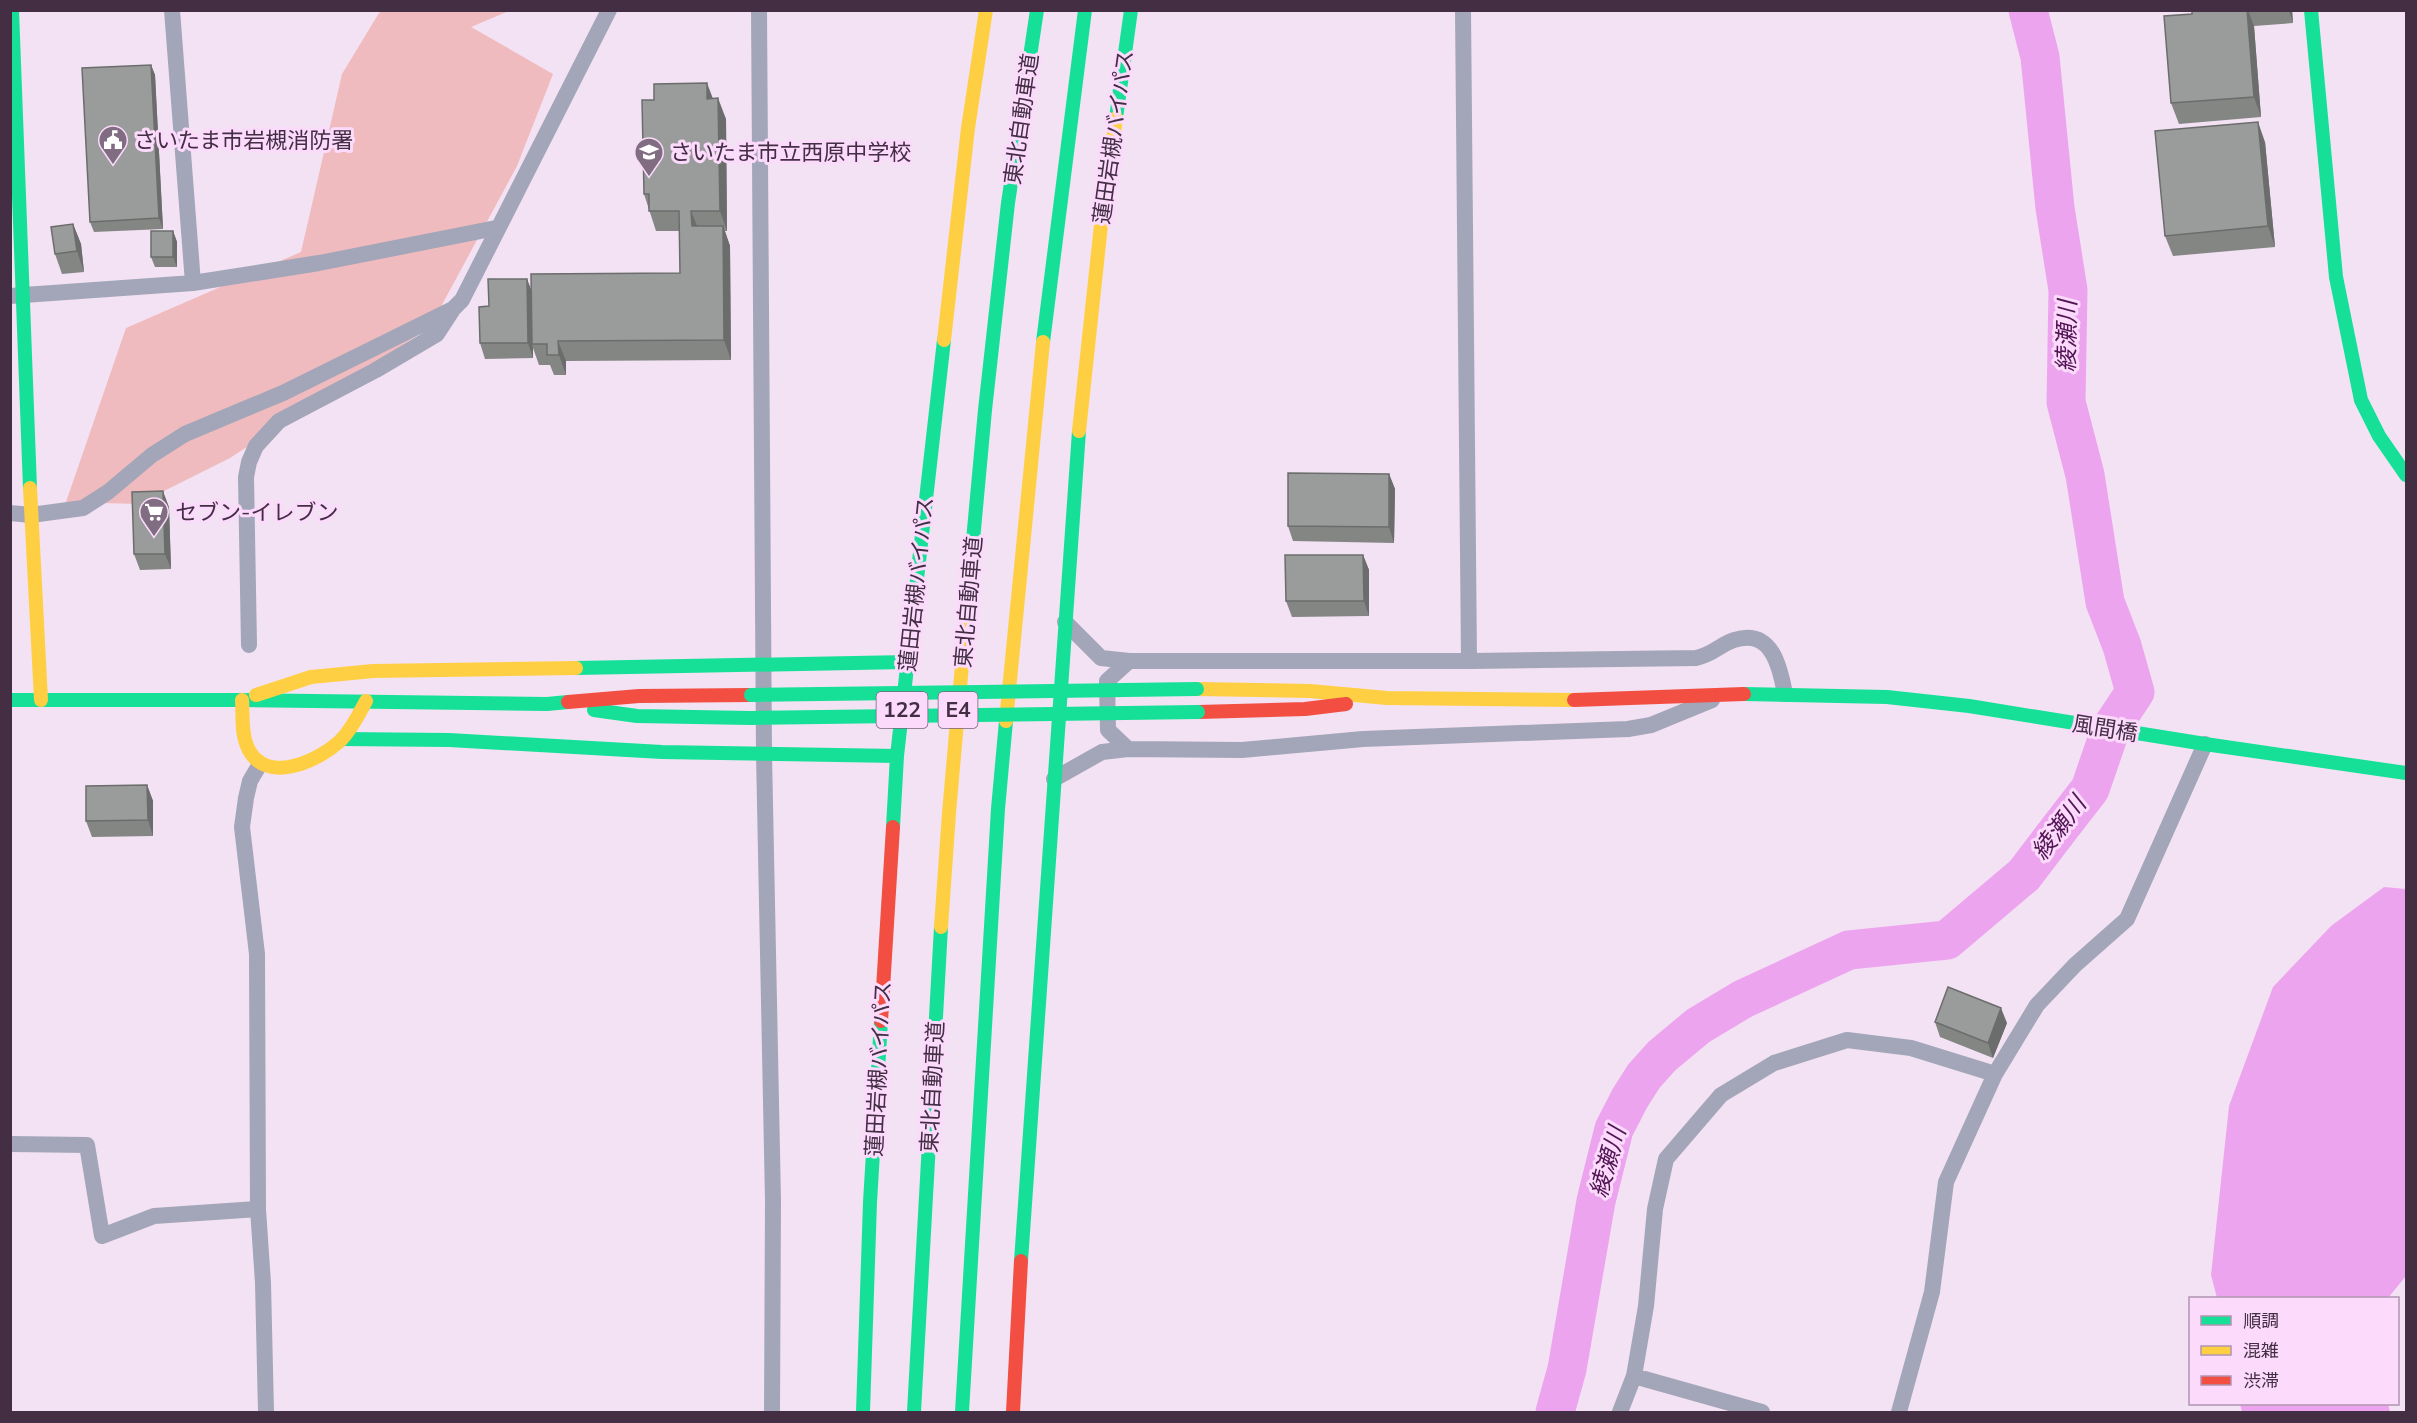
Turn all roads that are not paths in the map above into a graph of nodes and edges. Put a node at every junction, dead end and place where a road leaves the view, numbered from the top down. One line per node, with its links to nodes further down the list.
1 (12, 10): 13 (main road)
2 (172, 10): 12 (street)
3 (609, 10): 11 (street)
4 (759, 10): 23 (street)
5 (986, 10): 22 (main road, 蓮田岩槻バイパス / 122)
6 (1037, 10): 47 (main road, 東北自動車道 / E4)
7 (1085, 10): 48 (main road, E4)
8 (1131, 10): 18 (main road, 蓮田岩槻バイパス)
9 (1463, 10): 21 (street)
10 (2311, 10): 15 (main road)
11 (496, 228): 12 (street); 14 (street)
12 (193, 283): 13 (street)
13 (17, 296): 17 (main road)
14 (453, 309): 17 (street); 19 (street)
15 (2406, 475)
16 (10, 513): 17 (street)
17 (31, 515): 28 (main road)
18 (1064, 621): 20 (street); 39 (main road, 蓮田岩槻バイパス)
19 (249, 645)
20 (1129, 661): 21 (street); 34 (street)
21 (1469, 661): 25 (street)
22 (907, 662): 23 (main road); 36 (main road, 蓮田岩槻バイパス / 122)
23 (764, 666): 29 (main road); 35 (street)
24 (1727, 694): 25 (main road, 風間橋); 26 (main road, 風間橋); 34 (street)
25 (1785, 694): 33 (main road, 風間橋)
26 (1387, 698): 31 (main road, bridge); 31 (main road, bridge)
27 (10, 700): 28 (main road)
28 (41, 700): 29 (main road)
29 (242, 700): 30 (main road); 37 (main road)
30 (366, 701): 31 (main road); 32 (main road)
31 (547, 704)
32 (342, 739): 35 (main road); 37 (main road)
33 (2205, 744): 38 (main road, 風間橋); 40 (street)
34 (1128, 749): 39 (street)
35 (764, 754): 36 (main road); 45 (street)
36 (897, 756): 46 (main road, 蓮田岩槻バイパス / 122)
37 (260, 764): 42 (street)
38 (2406, 773)
39 (1054, 779): 49 (main road, 蓮田岩槻バイパス)
40 (1995, 1074): 43 (street); 52 (street)
41 (10, 1144): 42 (street)
42 (258, 1209): 44 (street)
43 (1634, 1376): 50 (street); 51 (street)
44 (266, 1413)
45 (772, 1413)
46 (862, 1413)
47 (914, 1413)
48 (962, 1413)
49 (1013, 1413)
50 (1620, 1413)
51 (1762, 1413)
52 (1899, 1413)

